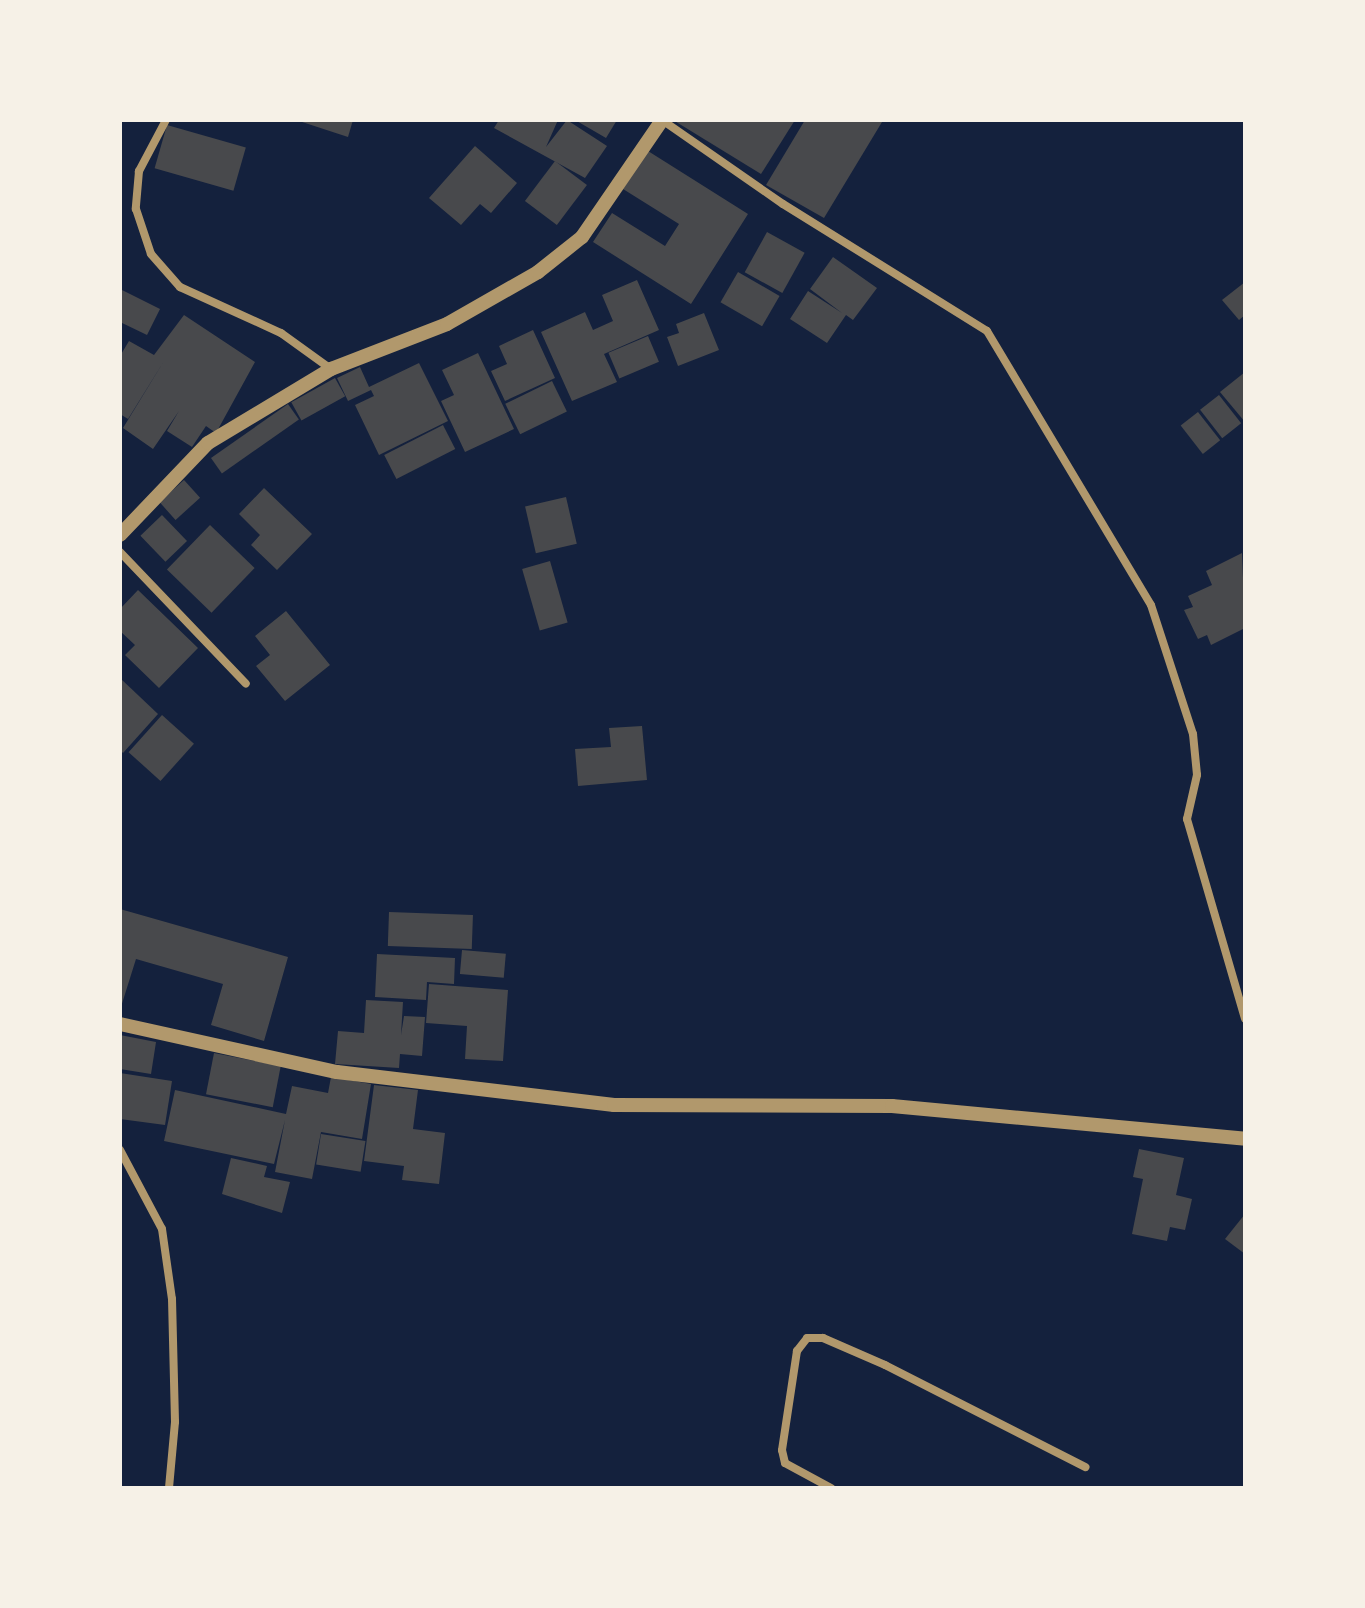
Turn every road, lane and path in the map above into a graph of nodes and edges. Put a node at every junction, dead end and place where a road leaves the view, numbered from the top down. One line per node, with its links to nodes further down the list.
1 (166, 120): 3 (street)
2 (662, 120): 3 (street); 7 (street)
3 (331, 369): 4 (street)
4 (120, 535)
5 (120, 552): 6 (street)
6 (246, 684)
7 (1245, 1019)
8 (120, 1024): 9 (street)
9 (1245, 1139)
10 (120, 1150): 12 (street)
11 (1085, 1467): 13 (street)
12 (169, 1488)
13 (831, 1488)

